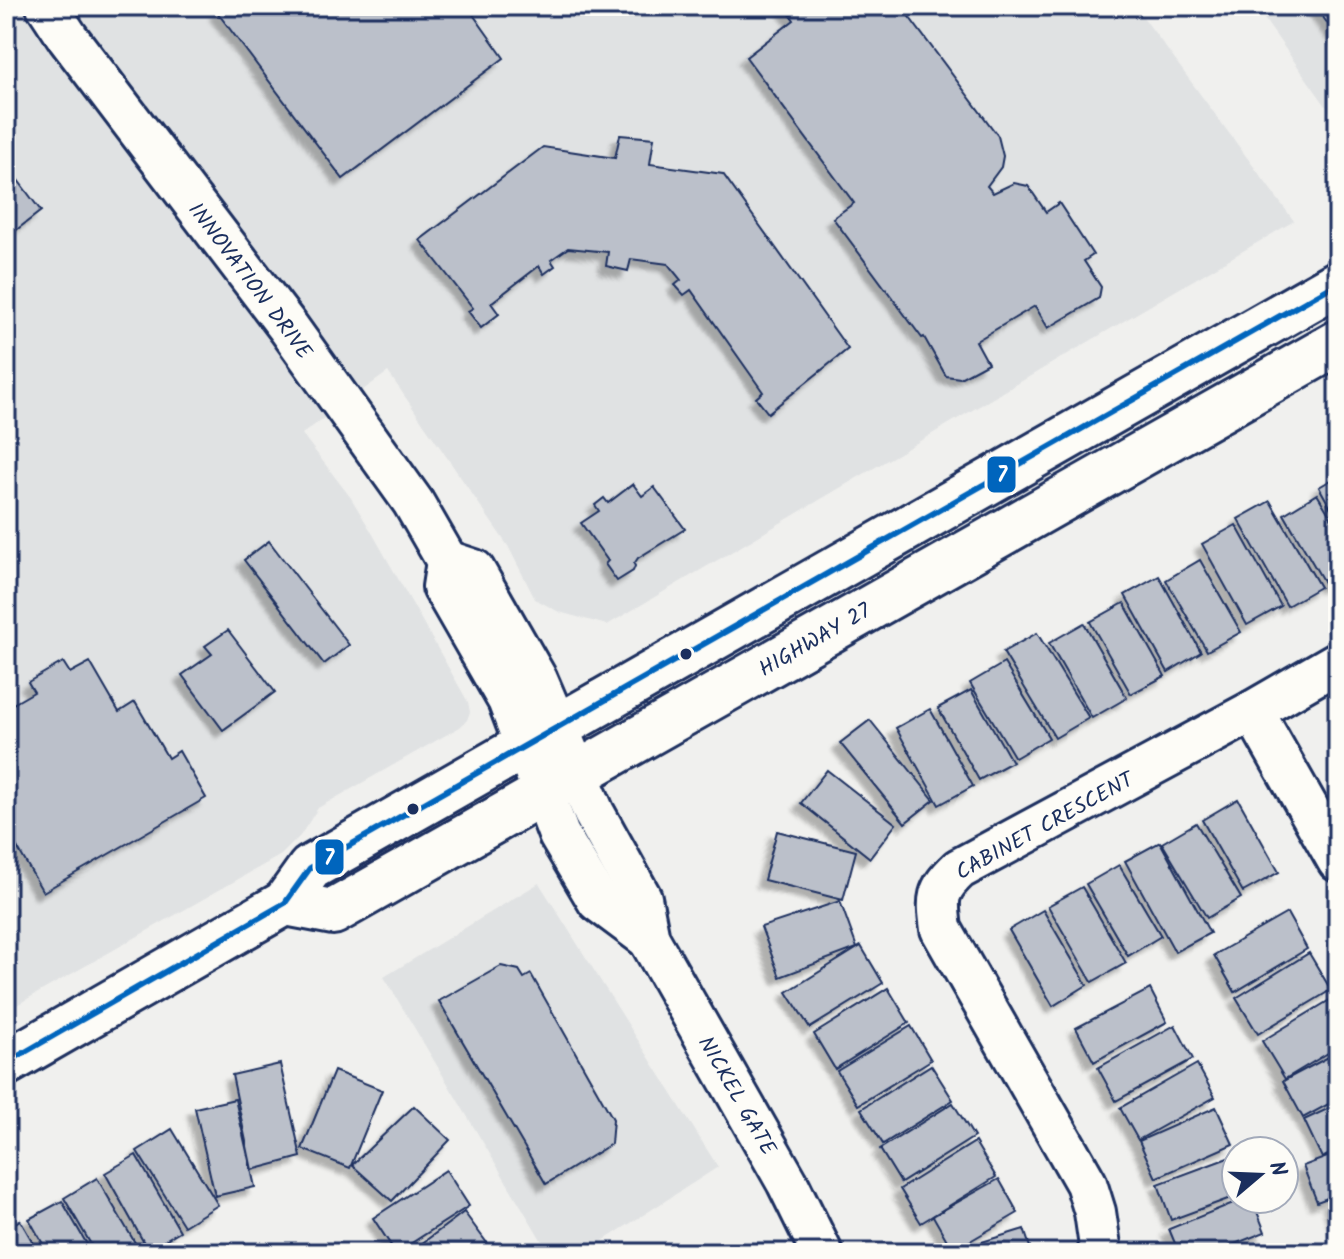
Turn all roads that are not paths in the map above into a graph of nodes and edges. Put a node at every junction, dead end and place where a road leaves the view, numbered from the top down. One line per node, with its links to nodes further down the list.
1 (47, 6): 6 (street, INNOVATION DRIVE)
2 (1338, 283): 6 (main road)
3 (1338, 343): 7 (main road, HIGHWAY 27)
4 (1338, 662): 5 (street, CABINET CRESCENT)
5 (1253, 711): 8 (street); 12 (street, CABINET CRESCENT)
6 (541, 736): 7 (street, INNOVATION DRIVE); 9 (main road)
7 (560, 783): 9 (main road, HIGHWAY 27); 11 (street, NICKEL GATE)
8 (1338, 861)
9 (285, 903): 10 (main road)
10 (6, 1063)
11 (822, 1253)
12 (1101, 1253)

